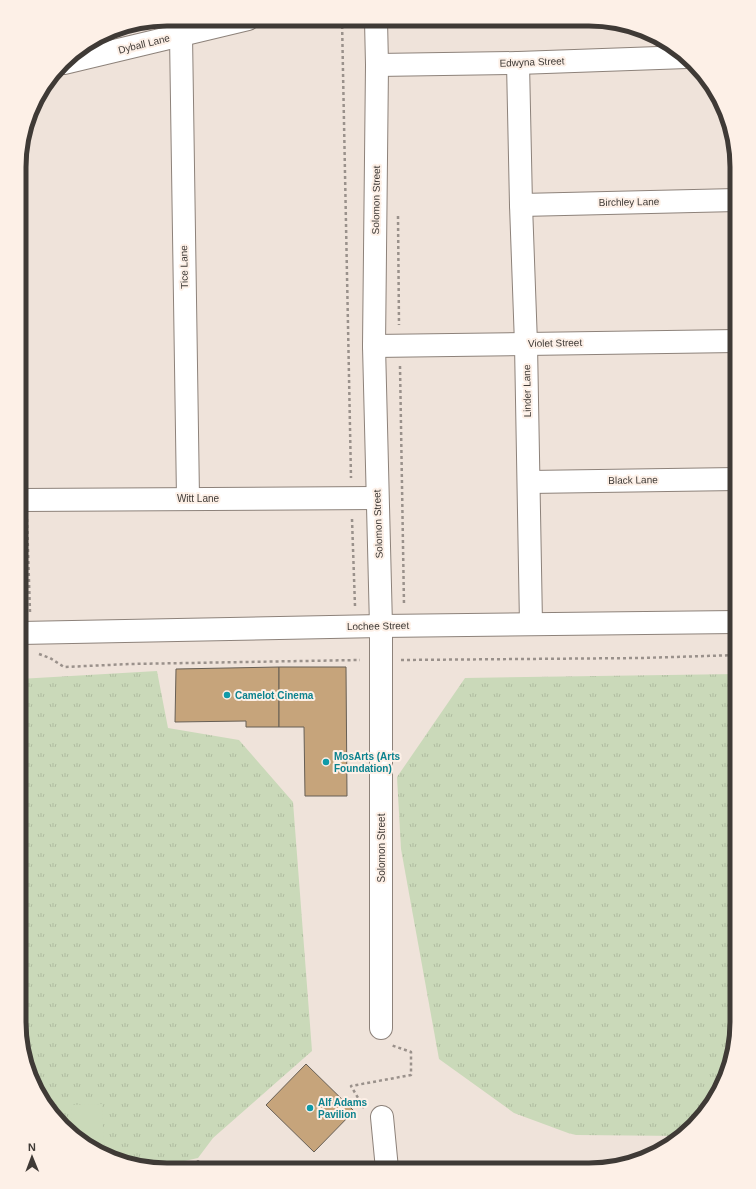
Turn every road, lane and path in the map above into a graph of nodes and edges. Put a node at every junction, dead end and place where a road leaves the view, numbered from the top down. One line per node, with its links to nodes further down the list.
1 (219, 26): 3 (street, Dyball Lane)
2 (376, 26): 7 (street, Solomon Street)
3 (181, 35): 5 (street, Dyball Lane); 17 (street, Tice Lane)
4 (678, 57): 6 (street, Edwyna Street)
5 (75, 60)
6 (518, 63): 7 (street, Edwyna Street); 9 (street, Linder Lane)
7 (377, 65): 13 (street, Solomon Street)
8 (730, 200): 9 (street, Birchley Lane)
9 (521, 205): 12 (street, Linder Lane)
10 (398, 212): 14 (path)
11 (730, 341): 12 (street, Violet Street)
12 (526, 344): 14 (street, Violet Street); 16 (street, Linder Lane)
13 (374, 346): 14 (street, Violet Street); 18 (street, Solomon Street)
14 (400, 346): 20 (path)
15 (730, 479): 16 (street, Black Lane)
16 (529, 482): 22 (street, Linder Lane)
17 (188, 498): 18 (street, Witt Lane); 19 (street, Witt Lane)
18 (377, 498): 23 (street, Solomon Street)
19 (26, 500)
20 (404, 605)
21 (730, 622): 22 (street, Lochee Street)
22 (531, 624): 23 (street, Lochee Street)
23 (381, 626): 24 (street, Lochee Street); 25 (street, Solomon Street)
24 (26, 633)
25 (381, 1028): 26 (path)
26 (382, 1117): 29 (street)
27 (198, 1158): 28 (path)
28 (198, 1163)
29 (386, 1163)

